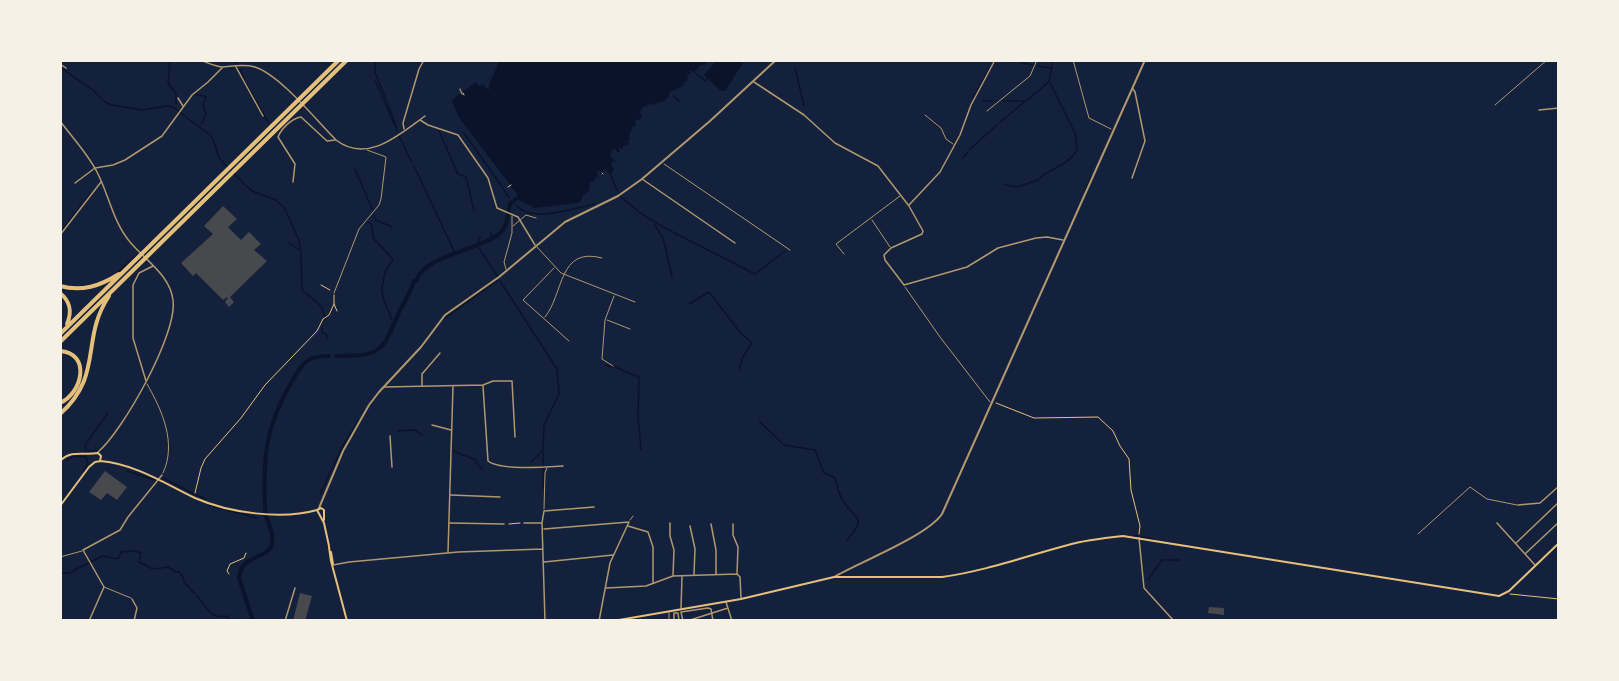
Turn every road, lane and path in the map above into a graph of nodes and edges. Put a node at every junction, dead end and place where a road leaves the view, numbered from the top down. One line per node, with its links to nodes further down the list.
1 (200, 60): 13 (street)
2 (339, 60): 44 (highway)
3 (347, 60): 50 (highway)
4 (424, 60): 28 (street)
5 (776, 60): 15 (street)
6 (995, 60): 31 (street)
7 (1037, 60): 22 (street)
8 (1073, 60): 29 (street)
9 (1145, 60): 16 (street)
10 (1547, 60): 18 (street)
11 (60, 64): 14 (street)
12 (236, 66): 13 (street); 24 (street); 30 (street)
13 (223, 67): 19 (street)
14 (66, 68)
15 (753, 82): 33 (street); 42 (street)
16 (1132, 88): 29 (street); 35 (street)
17 (178, 98): 19 (street)
18 (1495, 105)
19 (184, 106): 34 (street)
20 (1559, 108): 21 (street)
21 (1539, 110)
22 (987, 111)
23 (925, 115): 31 (street)
24 (263, 116)
25 (425, 116): 27 (street)
26 (60, 120): 34 (street)
27 (420, 120): 28 (street); 45 (street)
28 (405, 129): 32 (street)
29 (1113, 130): 52 (street)
30 (336, 140): 32 (street); 38 (street)
31 (955, 145): 43 (street)
32 (367, 150): 71 (street)
33 (662, 163): 36 (street); 56 (street)
34 (95, 168): 37 (street); 39 (street)
35 (1132, 178)
36 (642, 179): 53 (street); 54 (street)
37 (102, 181): 51 (street); 61 (street)
38 (293, 182)
39 (75, 183)
40 (511, 185): 41 (path)
41 (508, 187)
42 (901, 195): 43 (street); 47 (street)
43 (909, 206): 55 (street)
44 (185, 211): 50 (highway); 63 (highway)
45 (510, 213): 48 (street); 49 (street)
46 (536, 218): 48 (street)
47 (870, 219): 55 (street); 57 (street)
48 (521, 220): 49 (street); 54 (street)
49 (512, 227): 60 (street)
50 (174, 230): 69 (highway)
51 (60, 235)
52 (1064, 241): 67 (street); 90 (street)
53 (735, 243)
54 (536, 246): 62 (street); 88 (street)
55 (891, 248): 67 (street)
56 (790, 250)
57 (844, 254)
58 (602, 258): 65 (street)
59 (506, 262): 60 (street)
60 (504, 265): 64 (street)
61 (153, 266): 85 (street); 85 (street)
62 (555, 267): 65 (street); 76 (street)
63 (127, 268): 68 (highway); 79 (highway)
64 (506, 269)
65 (564, 274): 72 (street); 76 (street)
66 (321, 285): 71 (path)
67 (904, 285): 90 (street)
68 (60, 286)
69 (115, 288): 81 (highway); 92 (highway)
70 (60, 293): 79 (highway)
71 (334, 293): 74 (path)
72 (615, 294): 73 (street); 77 (street)
73 (635, 302)
74 (334, 304): 75 (path); 106 (path)
75 (337, 310)
76 (544, 319): 80 (street)
77 (605, 320): 78 (street); 84 (street)
78 (630, 329)
79 (61, 333)
80 (569, 341)
81 (60, 342)
82 (60, 351): 91 (highway)
83 (440, 353): 89 (street)
84 (613, 366)
85 (146, 382): 97 (street); 103 (street)
86 (483, 385): 87 (street); 96 (street); 102 (street)
87 (453, 386): 89 (street); 94 (street)
88 (383, 387): 89 (street); 114 (street)
89 (422, 387)
90 (992, 402): 130 (path); 149 (street)
91 (60, 403)
92 (60, 414)
93 (432, 425): 94 (street)
94 (452, 431): 107 (street)
95 (390, 436): 101 (street)
96 (515, 437)
97 (99, 457): 98 (main road); 98 (main road); 104 (main road)
98 (93, 459): 99 (main road); 111 (main road)
99 (60, 461)
100 (563, 466): 102 (street)
101 (393, 467)
102 (547, 468): 113 (street)
103 (162, 475): 104 (street)
104 (159, 479): 114 (main road); 134 (street)
105 (1559, 486): 110 (street)
106 (195, 492)
107 (450, 495): 108 (street); 118 (street)
108 (500, 497)
109 (1559, 502): 131 (street)
110 (1518, 505): 129 (street)
111 (60, 506)
112 (594, 507): 113 (street)
113 (544, 511): 120 (street)
114 (320, 512): 141 (main road)
115 (633, 516): 116 (street)
116 (629, 522): 126 (street); 128 (street)
117 (1559, 522): 137 (street)
118 (449, 523): 122 (street); 135 (street)
119 (524, 523): 120 (street); 122 (path)
120 (542, 523): 128 (street)
121 (1497, 523): 131 (street)
122 (504, 524)
123 (670, 524): 147 (street)
124 (711, 524): 146 (street)
125 (733, 524): 144 (street)
126 (627, 525): 138 (street); 150 (street)
127 (690, 526): 145 (street)
128 (543, 529): 133 (street)
129 (1418, 534)
130 (1139, 536): 149 (main road); 154 (main road); 177 (street)
131 (1516, 543): 137 (street)
132 (1559, 543): 142 (main road)
133 (543, 549): 135 (street); 140 (street)
134 (83, 550): 139 (street); 151 (street)
135 (448, 553): 141 (street)
136 (246, 554): 143 (path)
137 (1525, 554): 142 (street)
138 (613, 555): 140 (street); 153 (street)
139 (60, 557)
140 (543, 562): 167 (street)
141 (333, 565): 166 (main road)
142 (1536, 566): 154 (main road)
143 (229, 574)
144 (738, 574): 146 (street); 156 (street)
145 (694, 575): 146 (street); 148 (street)
146 (716, 575)
147 (673, 576): 148 (street); 150 (street)
148 (682, 576): 160 (street)
149 (834, 577): 156 (main road)
150 (653, 584): 153 (street)
151 (104, 588): 155 (street); 163 (street)
152 (295, 588): 165 (street)
153 (606, 588): 168 (street)
154 (1505, 594): 157 (path)
155 (132, 599): 164 (street)
156 (741, 599): 158 (main road)
157 (1559, 599)
158 (726, 602): 159 (street); 160 (main road)
159 (728, 608): 162 (street); 176 (street)
160 (681, 609): 161 (main road)
161 (668, 611): 169 (main road); 170 (street)
162 (711, 614): 173 (street); 174 (street); 175 (street)
163 (89, 621)
164 (134, 621)
165 (285, 621)
166 (347, 621)
167 (545, 621)
168 (601, 621)
169 (613, 621)
170 (669, 621)
171 (674, 621): 172 (street)
172 (679, 621)
173 (683, 621)
174 (687, 621)
175 (713, 621)
176 (732, 621)
177 (1174, 621)

